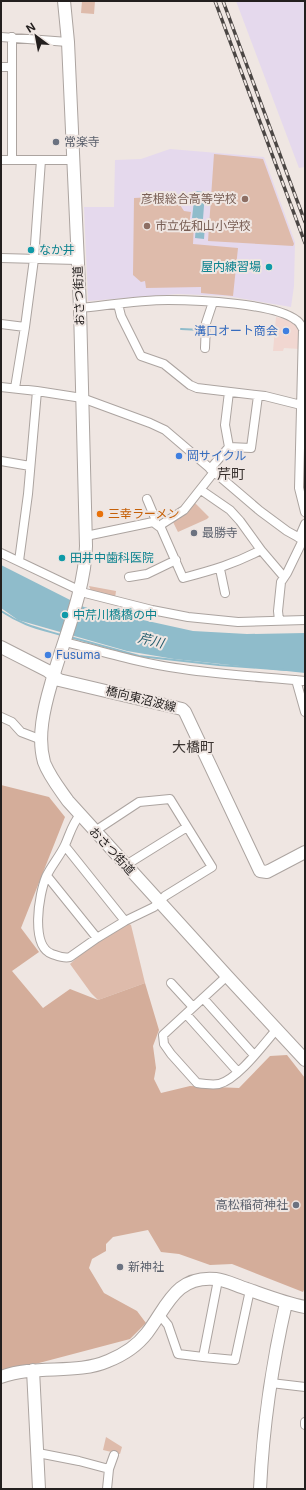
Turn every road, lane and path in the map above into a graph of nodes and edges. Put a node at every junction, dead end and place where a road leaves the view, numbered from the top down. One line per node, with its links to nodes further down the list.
1 (64, 1): 4 (street, おさつ街道)
2 (1, 37): 3 (street)
3 (12, 37): 4 (street); 6 (street)
4 (68, 42): 10 (street, おさつ街道)
5 (1, 67): 6 (street)
6 (12, 67): 7 (street)
7 (12, 159): 8 (street); 9 (street)
8 (1, 160)
9 (41, 160): 10 (street); 12 (street)
10 (73, 160): 13 (street, おさつ街道)
11 (1, 258): 12 (street)
12 (34, 259): 13 (street); 18 (street)
13 (78, 260): 16 (street, おさつ街道)
14 (213, 302): 15 (street); 19 (street); 20 (street)
15 (118, 304): 16 (street); 24 (street)
16 (80, 308): 26 (street, おさつ街道)
17 (1, 324): 18 (street)
18 (25, 327): 22 (street)
19 (304, 330): 27 (street)
20 (205, 348)
21 (1, 387): 22 (street)
22 (15, 388): 23 (street)
23 (37, 391): 26 (street); 30 (street)
24 (228, 392): 25 (street); 28 (street)
25 (258, 396): 27 (street); 28 (street)
26 (82, 398): 31 (street); 38 (street, おさつ街道)
27 (301, 405): 34 (street)
28 (229, 447): 31 (street)
29 (1, 461): 30 (street)
30 (30, 466): 43 (street)
31 (212, 470): 32 (street); 39 (street)
32 (201, 490): 36 (street); 40 (street)
33 (147, 499): 36 (street)
34 (303, 502): 35 (street)
35 (305, 512)
36 (157, 524): 38 (street); 42 (street)
37 (305, 524): 39 (street)
38 (86, 536): 47 (street, おさつ街道)
39 (302, 540): 46 (street)
40 (262, 550): 44 (street); 46 (street)
41 (1, 553): 43 (street)
42 (176, 560): 44 (street); 45 (street)
43 (19, 561): 47 (street)
44 (220, 569): 48 (street)
45 (128, 577)
46 (284, 577): 49 (street)
47 (78, 592): 49 (street); 51 (street, おさつ街道)
48 (225, 593)
49 (279, 620): 50 (street)
50 (305, 620)
51 (67, 641): 53 (street, おさつ街道); 54 (street)
52 (1, 647): 53 (street, 橋向東沼波線)
53 (53, 676): 58 (street, おさつ街道); 63 (street, 橋向東沼波線)
54 (296, 680): 55 (street); 56 (street)
55 (305, 681)
56 (305, 712)
57 (1, 717): 58 (street)
58 (42, 740): 59 (street, おさつ街道)
59 (80, 815): 61 (street, おさつ街道); 62 (street)
60 (187, 827): 61 (street); 64 (street); 66 (street)
61 (94, 831): 64 (street, おさつ街道)
62 (65, 846): 65 (street); 67 (street)
63 (305, 852)
64 (126, 865): 66 (street, おさつ街道)
65 (47, 876): 68 (street); 68 (street)
66 (159, 901): 67 (street); 69 (street, おさつ街道)
67 (125, 921): 68 (street)
68 (97, 938)
69 (226, 976): 71 (street); 74 (street, おさつ街道)
70 (171, 983): 72 (street)
71 (203, 998): 72 (street); 75 (street)
72 (193, 1007): 73 (street)
73 (186, 1014): 77 (street); 77 (street)
74 (276, 1030): 75 (street); 76 (street, おさつ街道)
75 (254, 1055): 77 (street)
76 (305, 1060)
77 (238, 1072)
78 (218, 1280): 79 (street); 82 (street); 83 (street)
79 (250, 1290): 80 (street); 83 (street)
80 (286, 1303): 81 (street); 86 (street)
81 (305, 1307)
82 (159, 1314): 83 (street); 84 (street)
83 (203, 1357)
84 (33, 1370): 85 (street); 88 (street)
85 (1, 1377)
86 (271, 1383): 87 (street); 93 (street)
87 (305, 1387)
88 (38, 1453): 90 (street); 91 (street)
89 (114, 1455): 90 (street)
90 (109, 1469): 92 (street)
91 (39, 1489)
92 (107, 1489)
93 (260, 1489)

